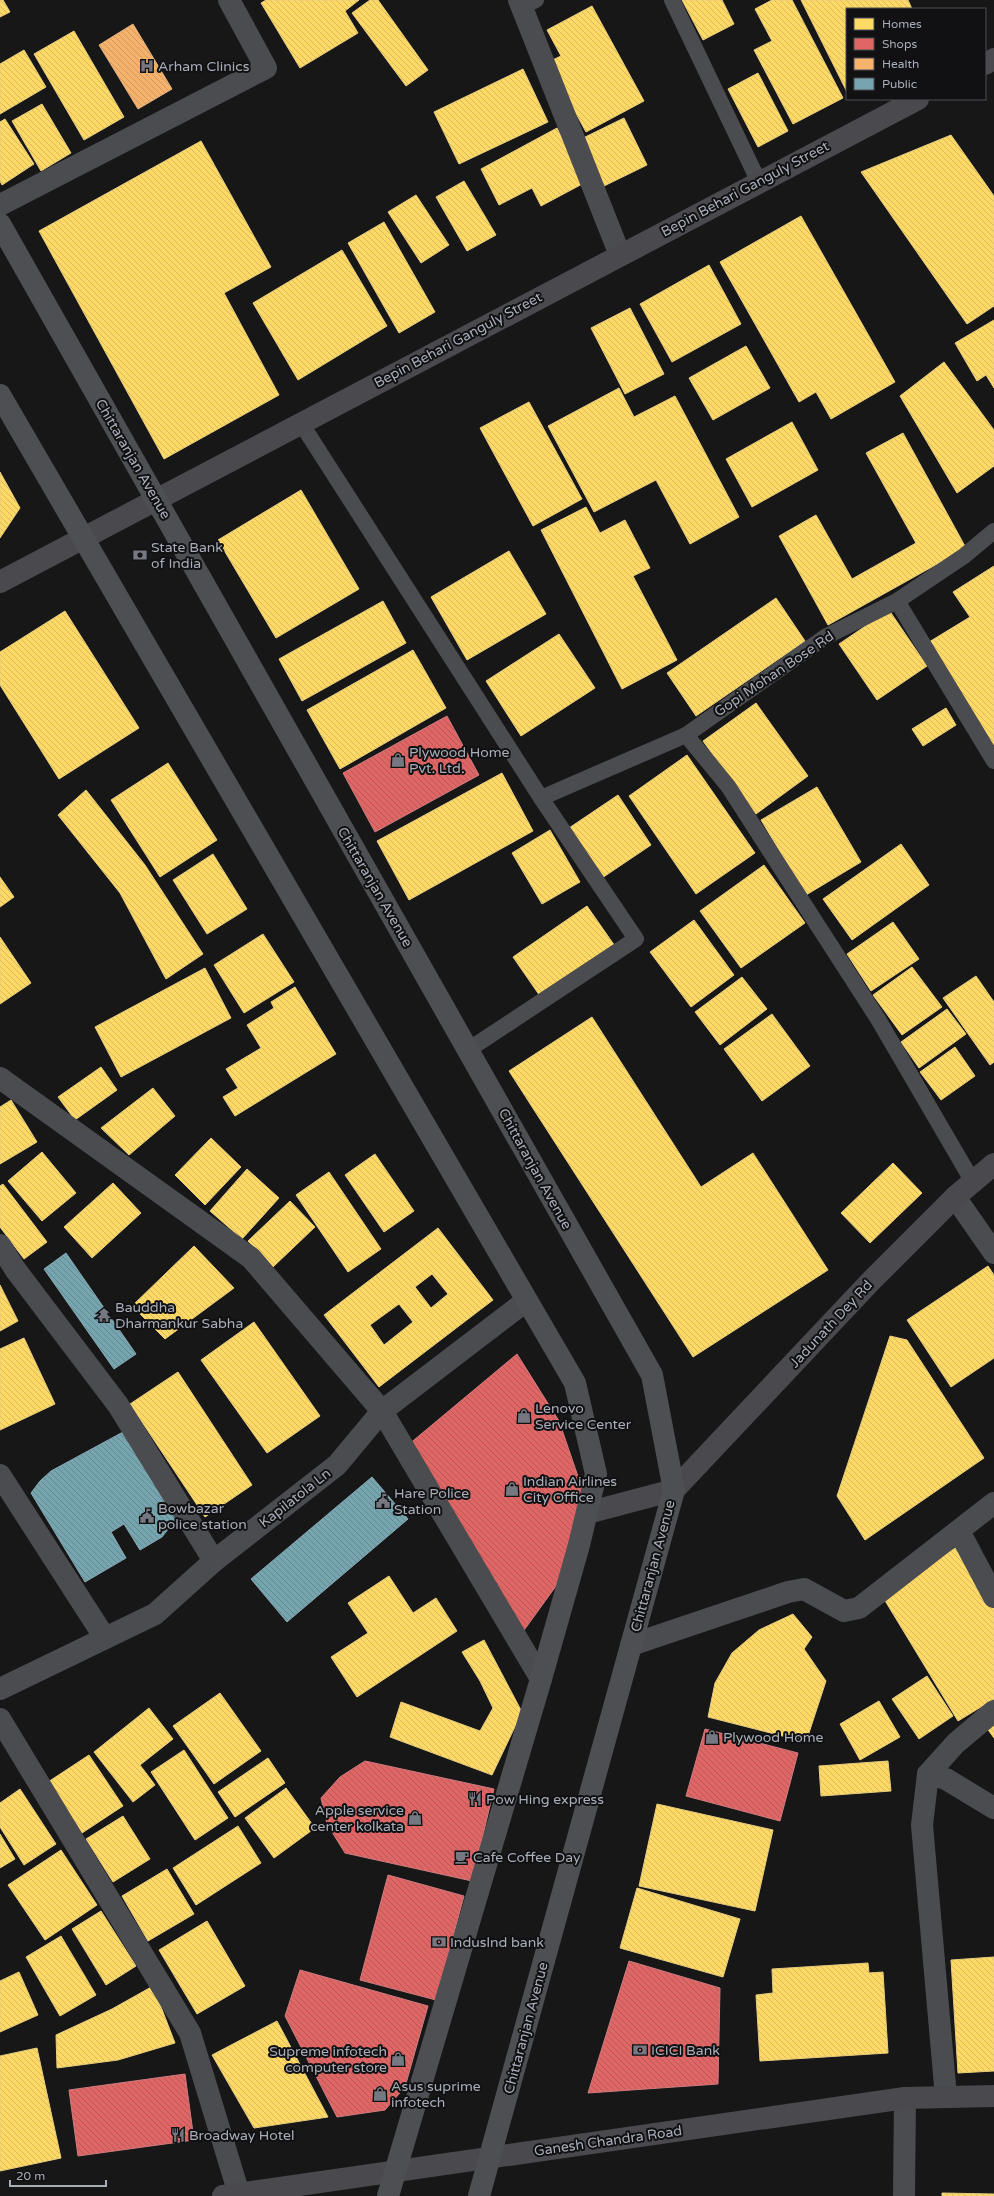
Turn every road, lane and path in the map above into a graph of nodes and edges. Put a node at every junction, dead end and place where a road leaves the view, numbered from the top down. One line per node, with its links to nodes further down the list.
1 (229, 0): 6 (street)
2 (672, 0): 5 (lane)
3 (525, 2): 8 (street)
4 (916, 100): 5 (main road, Bepin Behari Ganguly Street)
5 (759, 182): 8 (main road, Bepin Behari Ganguly Street)
6 (0, 205)
7 (0, 224): 11 (main road, Chittaranjan Avenue)
8 (620, 255): 10 (main road, Bepin Behari Ganguly Street)
9 (0, 395): 13 (main road)
10 (301, 423): 11 (main road, Bepin Behari Ganguly Street); 18 (lane)
11 (156, 499): 13 (main road, Bepin Behari Ganguly Street); 19 (main road, Chittaranjan Avenue)
12 (994, 531): 15 (lane, Gopi Mohan Bose Rd)
13 (82, 539): 14 (main road, Bepin Behari Ganguly Street); 26 (main road)
14 (0, 582)
15 (897, 601): 16 (lane, Gopi Mohan Bose Rd); 17 (lane)
16 (686, 735): 18 (lane, Gopi Mohan Bose Rd); 22 (lane)
17 (994, 761)
18 (541, 798): 19 (lane)
19 (468, 1050): 29 (main road, Chittaranjan Avenue)
20 (0, 1078): 27 (street)
21 (994, 1164): 22 (main road, Jadunath Dey Rd)
22 (973, 1182): 23 (main road, Jadunath Dey Rd)
23 (955, 1197): 25 (street); 29 (main road, Jadunath Dey Rd)
24 (0, 1245): 33 (street)
25 (994, 1253)
26 (526, 1301): 27 (street, Kapilatola Ln); 31 (main road)
27 (382, 1411): 33 (street, Kapilatola Ln); 37 (street)
28 (0, 1476): 35 (street)
29 (674, 1490): 31 (main road); 36 (main road, Chittaranjan Avenue)
30 (994, 1503): 32 (street)
31 (587, 1513): 37 (main road)
32 (958, 1531): 34 (street); 36 (street)
33 (214, 1561): 35 (street, Kapilatola Ln)
34 (994, 1597)
35 (105, 1638): 38 (street, Kapilatola Ln)
36 (631, 1645): 46 (main road, Chittaranjan Avenue)
37 (542, 1680): 47 (main road)
38 (0, 1689)
39 (994, 1711): 41 (street)
40 (0, 1719): 48 (street)
41 (928, 1774): 42 (street); 44 (street)
42 (994, 1808)
43 (994, 2096): 44 (main road, Ganesh Chandra Road)
44 (946, 2097): 45 (main road, Ganesh Chandra Road)
45 (905, 2098): 46 (main road, Ganesh Chandra Road); 51 (street)
46 (490, 2159): 47 (main road, Ganesh Chandra Road); 50 (main road, Chittaranjan Avenue)
47 (394, 2172): 48 (main road, Ganesh Chandra Road); 49 (main road)
48 (231, 2195)
49 (388, 2196)
50 (479, 2196)
51 (904, 2196)

